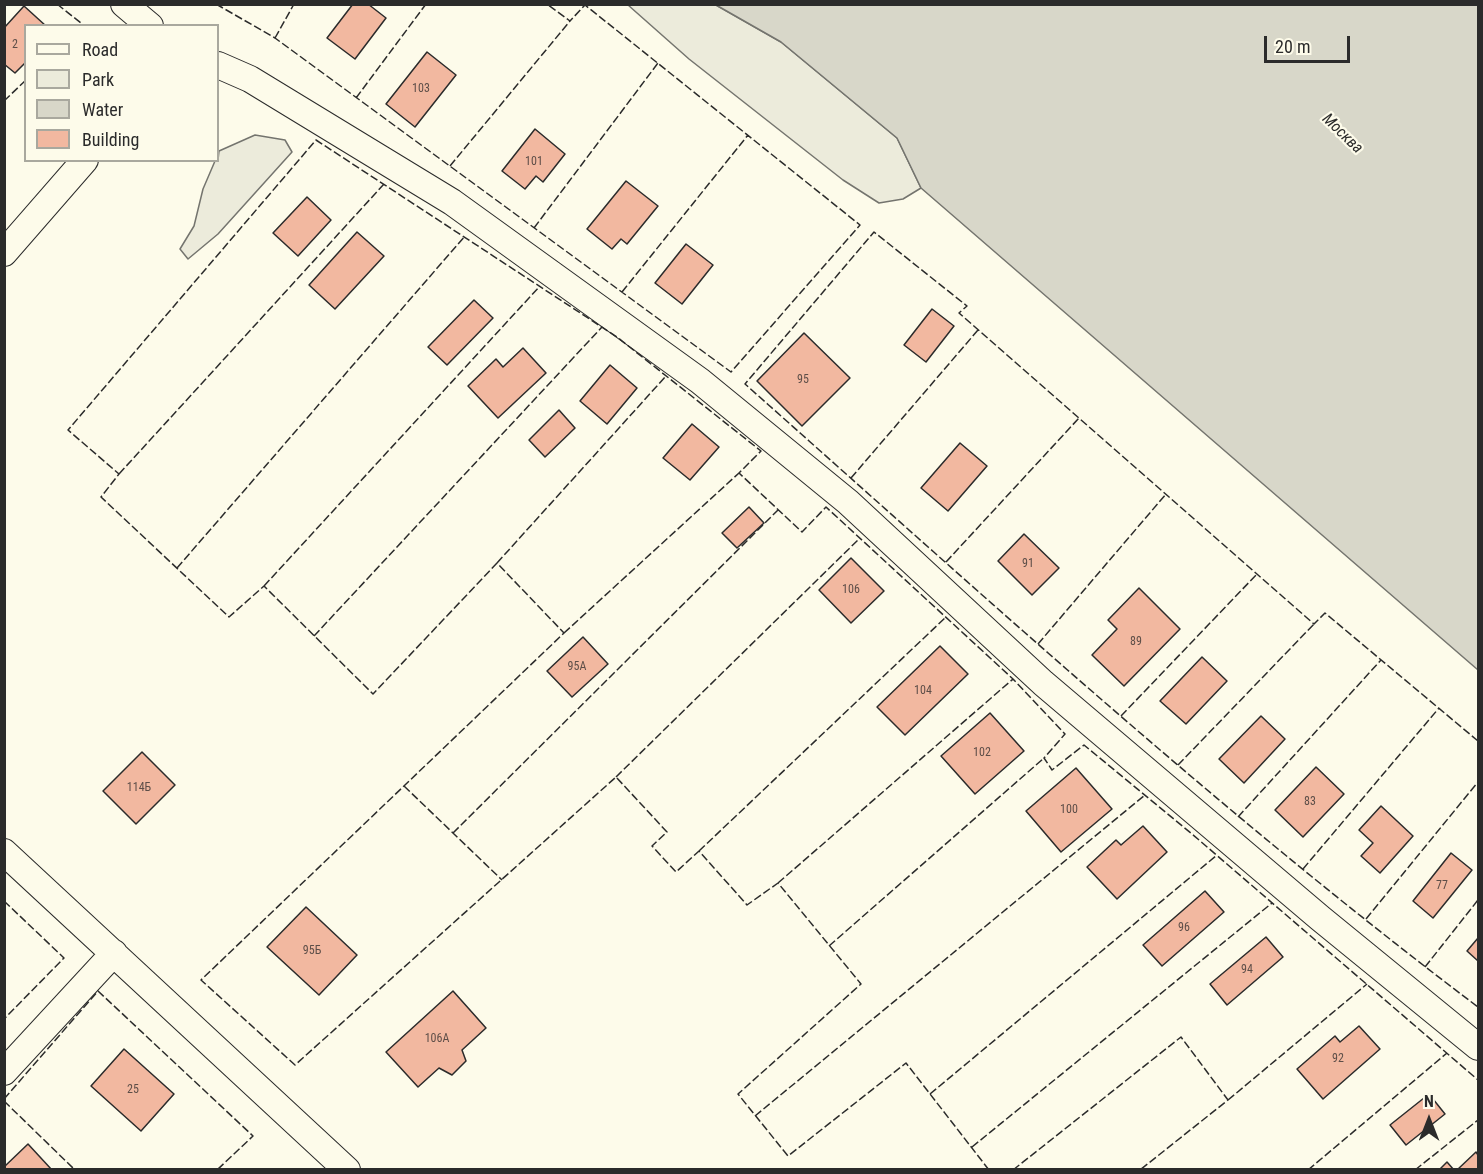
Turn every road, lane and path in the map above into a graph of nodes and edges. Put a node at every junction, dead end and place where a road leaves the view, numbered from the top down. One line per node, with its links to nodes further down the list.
1 (124, 4): 2 (street)
2 (148, 24)
3 (219, 65): 8 (street)
4 (83, 162): 5 (street)
5 (4, 252)
6 (4, 852): 7 (street)
7 (114, 953): 9 (street); 10 (street)
8 (1479, 1047)
9 (4, 1072)
10 (347, 1170)

